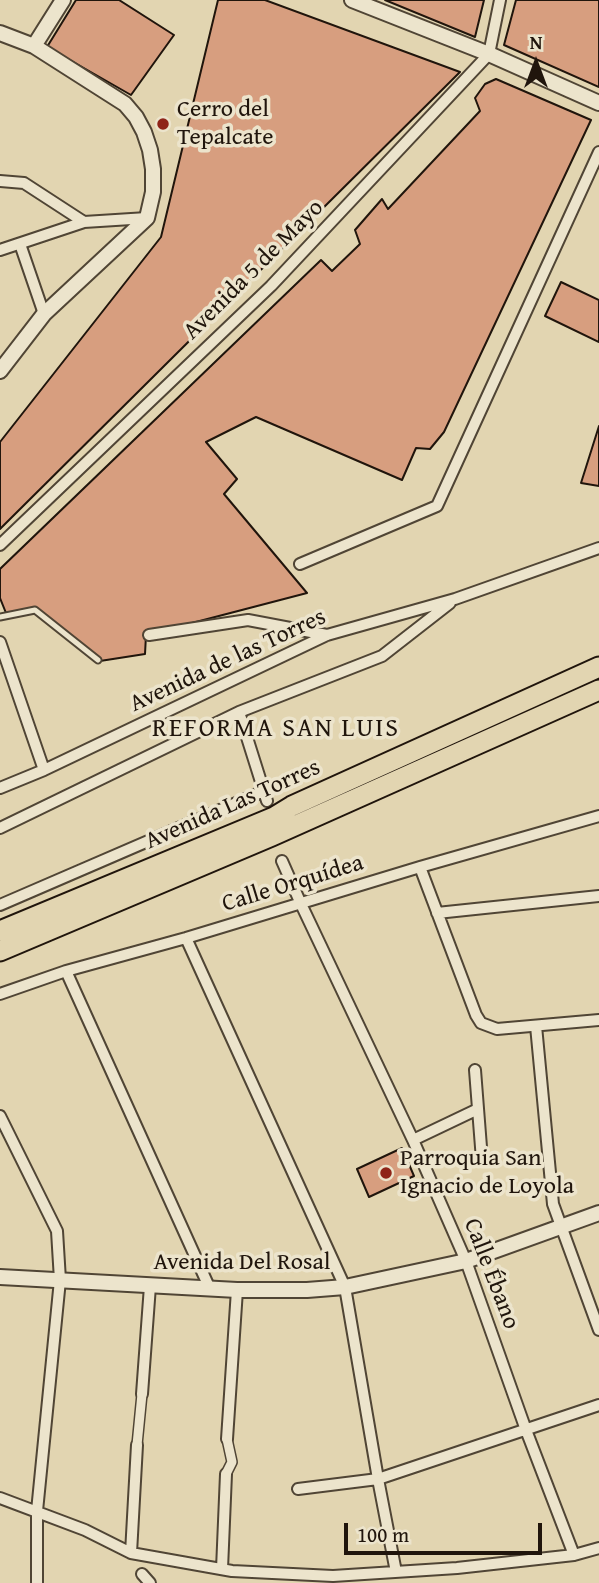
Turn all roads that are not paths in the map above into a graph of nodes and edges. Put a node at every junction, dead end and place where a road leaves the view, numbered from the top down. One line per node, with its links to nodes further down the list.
1 (63, 0): 5 (street)
2 (352, 0): 6 (street)
3 (499, 0): 6 (street)
4 (0, 33): 5 (street)
5 (34, 46): 10 (street)
6 (489, 54): 7 (street); 16 (street, Avenida 5 de Mayo)
7 (599, 103)
8 (599, 152): 18 (street)
9 (0, 181): 11 (street)
10 (147, 218): 11 (street); 14 (street)
11 (84, 222): 12 (street)
12 (20, 244): 13 (street); 14 (street)
13 (0, 250)
14 (44, 314): 15 (street)
15 (0, 371)
16 (0, 545)
17 (599, 548): 19 (street, Avenida de las Torres)
18 (300, 564)
19 (455, 599): 22 (street, Avenida de las Torres); 27 (street)
20 (0, 617): 24 (lane)
21 (149, 635): 22 (street)
22 (327, 635): 28 (street, Avenida de las Torres)
23 (0, 642): 28 (street)
24 (98, 660)
25 (599, 667): 38 (highway, Avenida Las Torres)
26 (599, 690): 40 (highway, Avenida Las Torres)
27 (239, 712): 31 (street); 36 (street, Avenida Las Torres)
28 (44, 770): 29 (street, Avenida de las Torres)
29 (0, 788)
30 (599, 816): 33 (street, Calle Orquídea)
31 (0, 828)
32 (282, 861): 35 (street, Calle Ébano)
33 (420, 867): 35 (street, Calle Orquídea); 37 (street)
34 (599, 896): 37 (street)
35 (301, 904): 39 (street, Calle Orquídea); 48 (street, Calle Ébano)
36 (0, 905)
37 (437, 912): 44 (street)
38 (0, 931)
39 (186, 938): 41 (street, Calle Orquídea); 56 (street)
40 (0, 951)
41 (66, 971): 42 (street, Calle Orquídea); 57 (street)
42 (0, 994)
43 (599, 1020): 44 (street)
44 (536, 1026): 51 (street)
45 (475, 1070): 46 (street)
46 (478, 1109): 48 (street); 49 (street)
47 (0, 1116): 54 (street)
48 (413, 1140): 52 (street, Calle Ébano)
49 (482, 1160)
50 (599, 1213): 51 (street, Avenida Del Rosal)
51 (561, 1227): 52 (street, Avenida Del Rosal); 59 (street)
52 (466, 1261): 56 (street, Avenida Del Rosal); 62 (street, Calle Ébano)
53 (0, 1277): 54 (street, Avenida Del Rosal)
54 (60, 1280): 55 (street, Avenida Del Rosal); 69 (street)
55 (150, 1286): 57 (street, Avenida Del Rosal); 60 (street)
56 (345, 1287): 58 (street, Avenida Del Rosal); 66 (street)
57 (210, 1289): 58 (street, Avenida Del Rosal)
58 (237, 1290): 63 (street)
59 (599, 1330)
60 (142, 1394): 64 (street)
61 (599, 1405): 62 (street)
62 (526, 1430): 66 (street); 72 (street, Calle Ébano)
63 (228, 1439): 65 (street)
64 (137, 1445): 71 (street)
65 (226, 1474): 73 (street)
66 (378, 1479): 67 (street); 74 (street)
67 (298, 1489)
68 (0, 1498): 69 (street)
69 (37, 1511): 71 (street); 75 (street)
70 (599, 1548): 72 (street)
71 (131, 1553): 73 (street)
72 (574, 1555): 74 (street)
73 (222, 1569): 74 (street)
74 (396, 1572)
75 (37, 1583)

